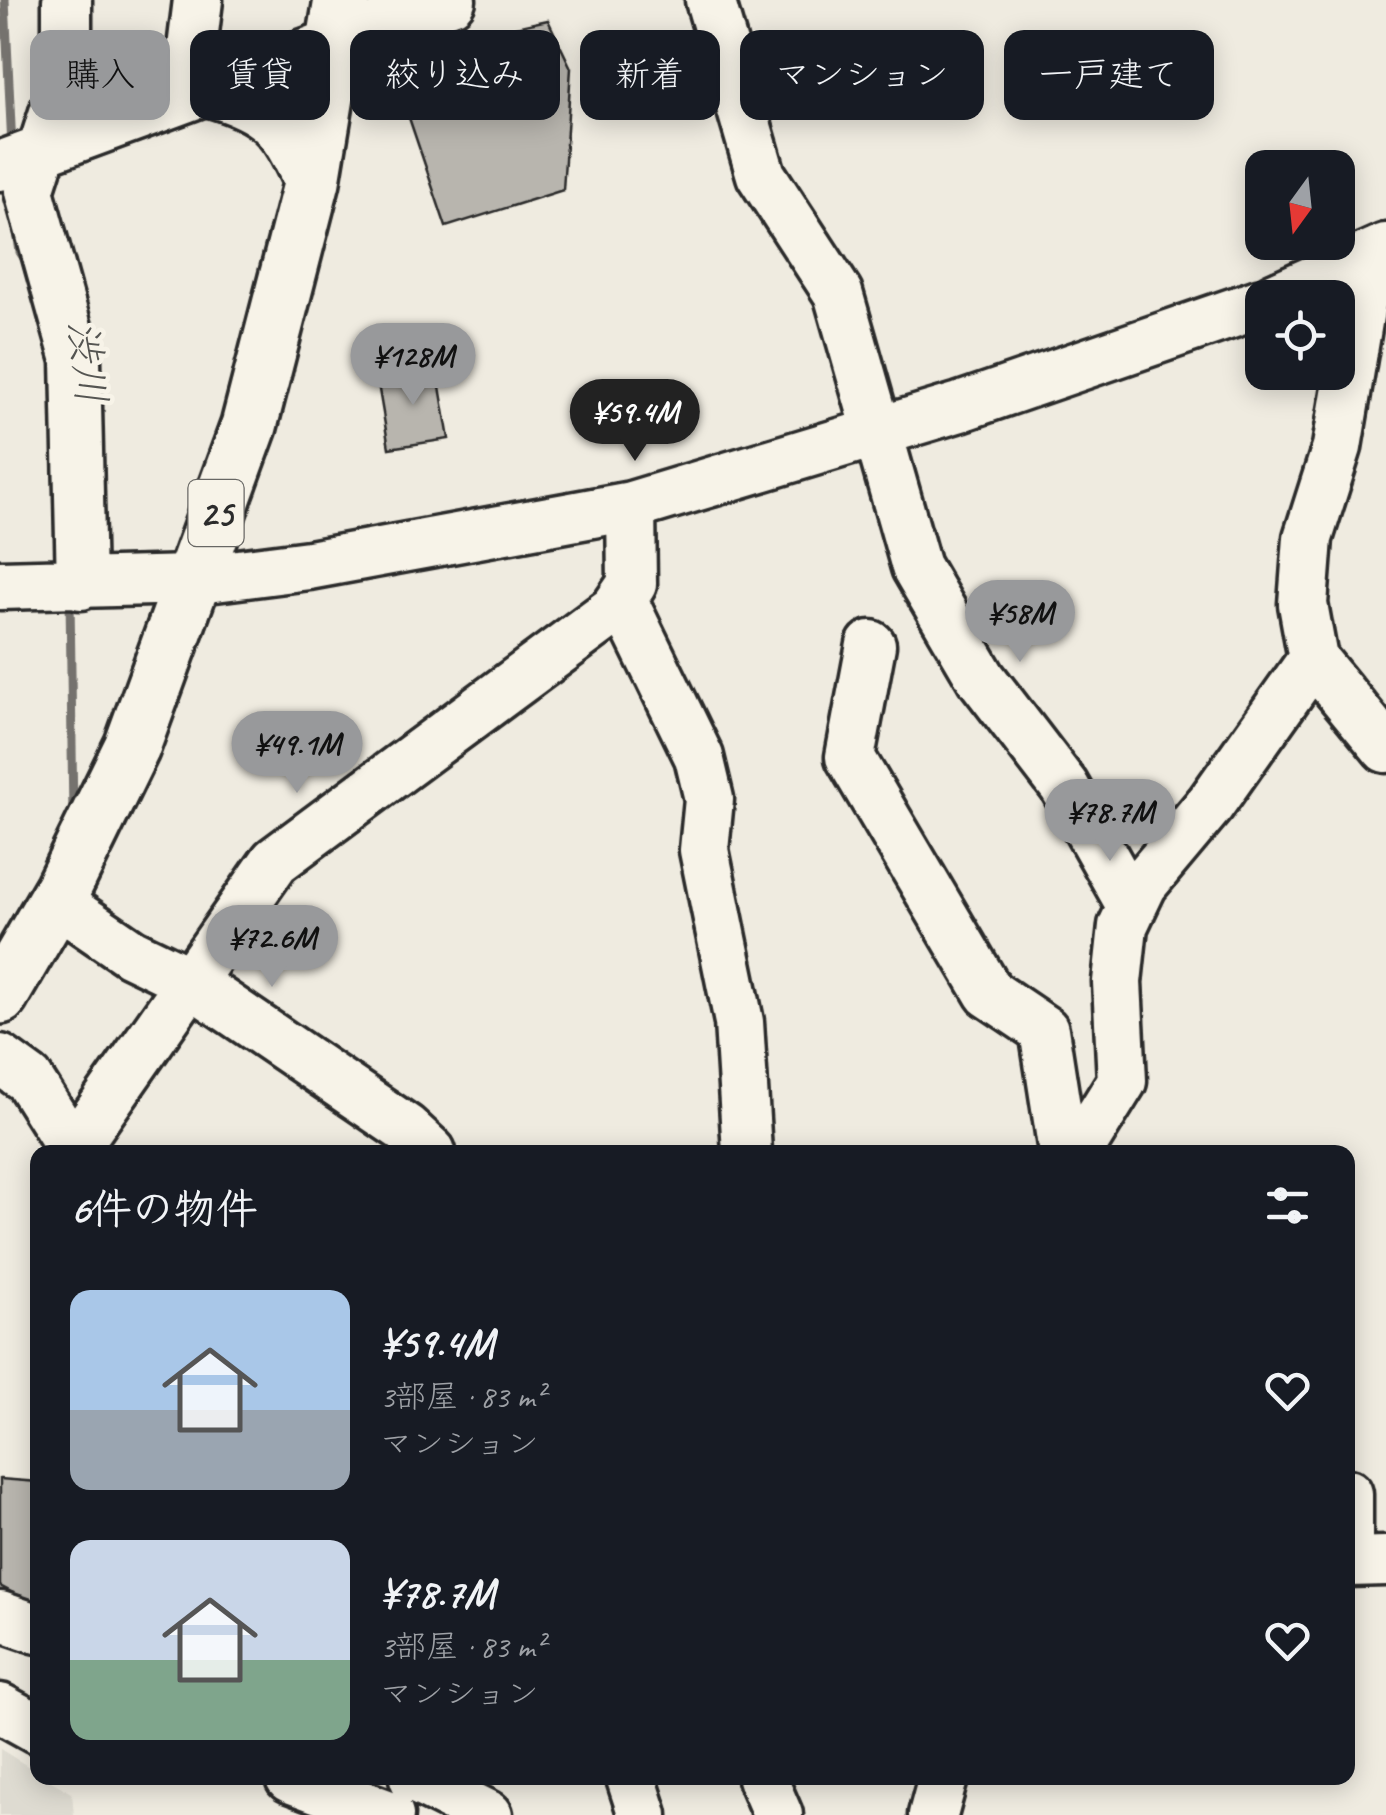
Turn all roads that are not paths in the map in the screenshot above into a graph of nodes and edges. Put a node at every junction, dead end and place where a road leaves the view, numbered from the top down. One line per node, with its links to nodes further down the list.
1 (67, 0): 9 (street)
2 (198, 0): 6 (street)
3 (451, 0): 5 (street)
4 (710, 0): 14 (street)
5 (338, 20): 10 (main road, 25)
6 (198, 30)
7 (190, 95): 9 (street)
8 (275, 120): 10 (main road)
9 (19, 159): 18 (street)
10 (312, 181): 16 (main road, 25)
11 (1378, 252): 12 (street); 21 (street)
12 (1315, 280)
13 (1245, 310): 14 (street)
14 (875, 433): 15 (street); 24 (street)
15 (631, 506): 16 (street); 19 (street)
16 (191, 580): 18 (street); 23 (main road, 25)
17 (0, 585): 18 (street)
18 (81, 585)
19 (622, 600): 25 (street); 31 (street)
20 (871, 646): 32 (street)
21 (1314, 659): 22 (street); 24 (street)
22 (1386, 748)
23 (55, 901): 25 (street); 26 (main road, 25)
24 (1132, 908): 33 (street)
25 (189, 981): 29 (street); 30 (street)
26 (0, 996)
27 (0, 1059): 28 (street)
28 (70, 1145)
29 (76, 1145)
30 (423, 1145)
31 (747, 1145)
32 (1062, 1145)
33 (1082, 1145)
34 (1386, 1561): 35 (street)
35 (1355, 1562)
36 (0, 1616): 37 (street)
37 (30, 1627)
38 (0, 1708): 39 (street)
39 (30, 1725)
40 (309, 1785): 44 (street)
41 (433, 1785): 45 (street)
42 (634, 1785): 46 (street)
43 (941, 1785): 47 (street)
44 (389, 1815)
45 (488, 1815)
46 (643, 1815)
47 (933, 1815)

